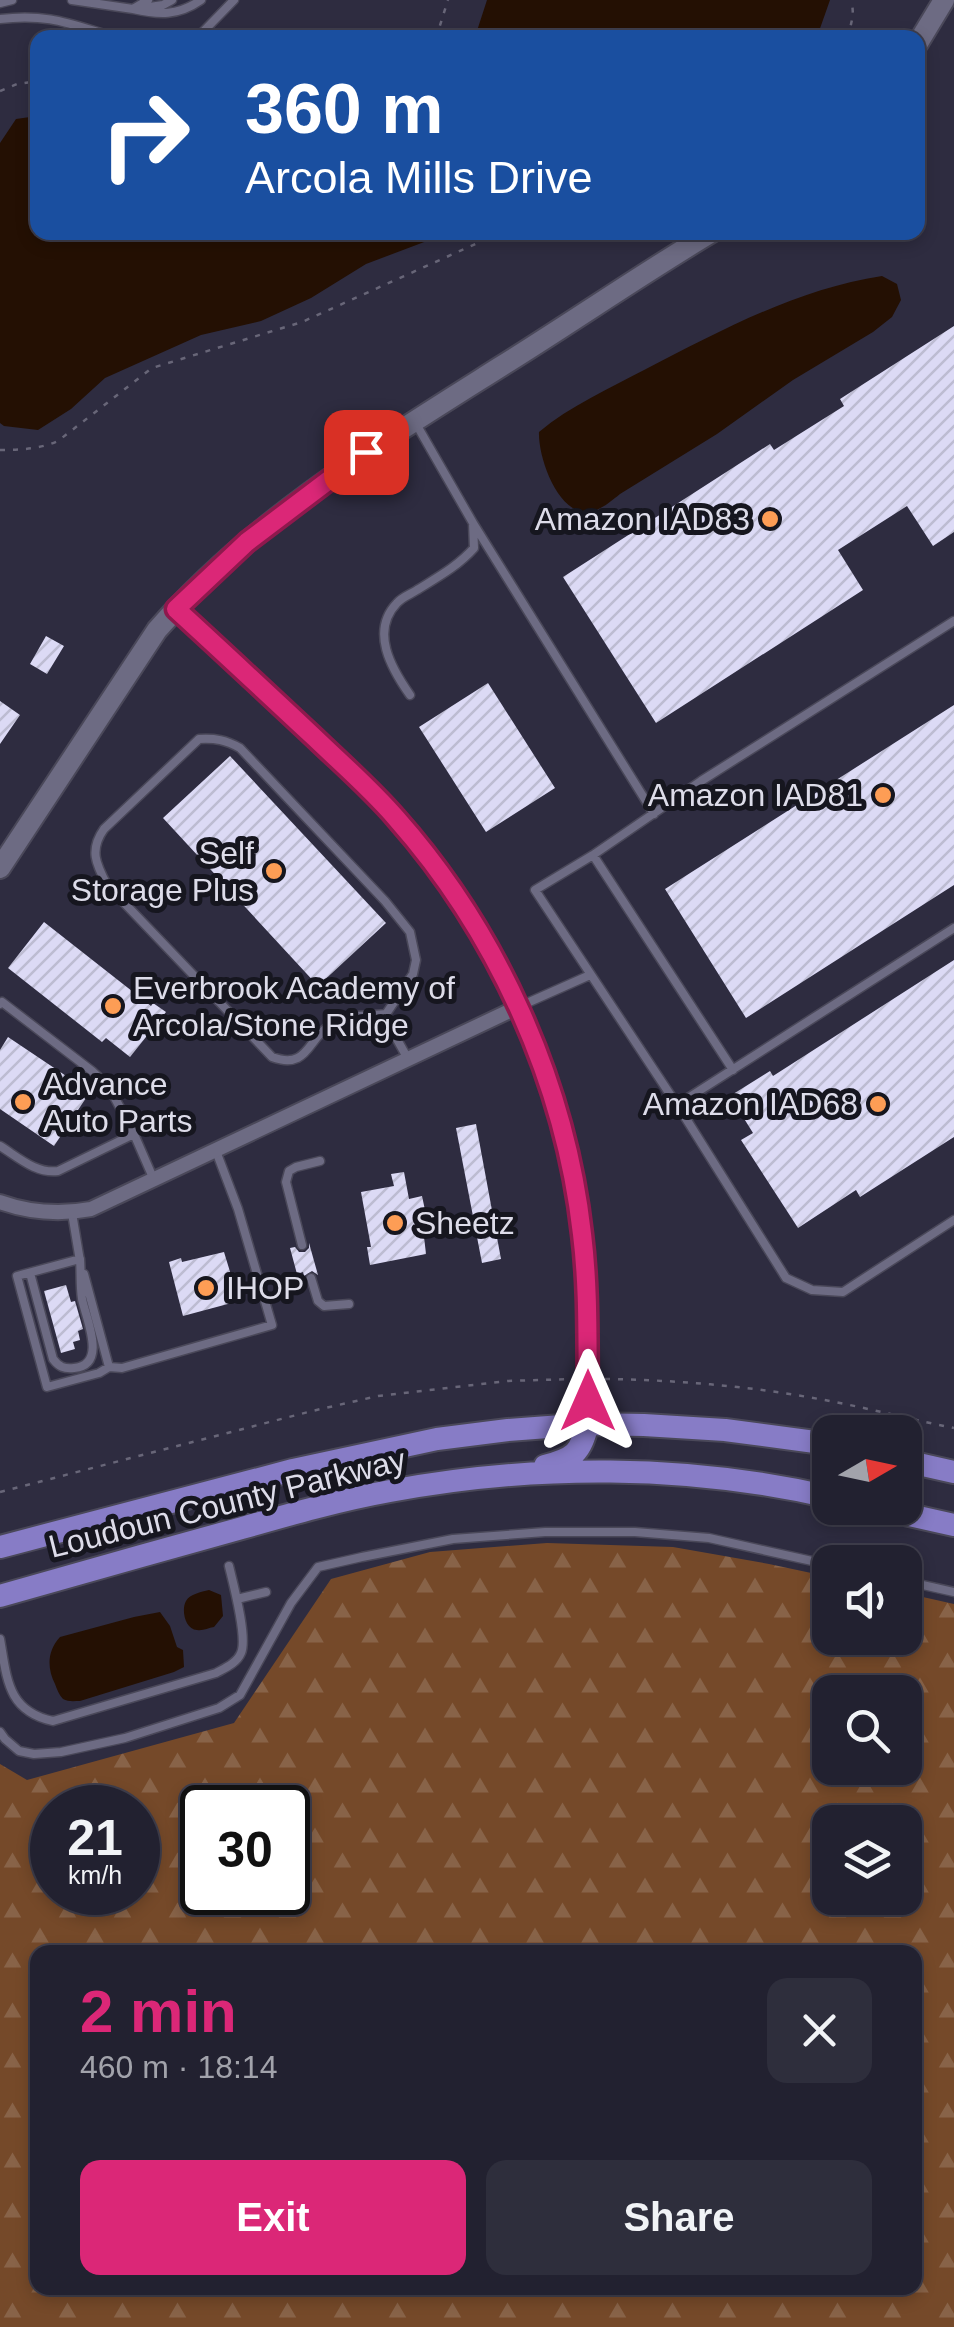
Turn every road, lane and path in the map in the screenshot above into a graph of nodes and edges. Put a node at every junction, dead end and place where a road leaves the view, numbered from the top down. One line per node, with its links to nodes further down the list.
1 (12, 0): 10 (lane)
2 (72, 0): 11 (lane)
3 (148, 0): 11 (lane)
4 (172, 0): 11 (lane)
5 (201, 0): 11 (lane)
6 (234, 0): 14 (lane)
7 (448, 0): 15 (path)
8 (852, 0): 16 (path)
9 (944, 0): 17 (street)
10 (0, 3)
11 (133, 9)
12 (0, 19): 13 (lane)
13 (90, 30)
14 (205, 30)
15 (439, 30)
16 (850, 30)
17 (925, 31)
18 (30, 82): 19 (path)
19 (0, 90)
20 (484, 240): 23 (path)
21 (699, 240): 22 (street)
22 (415, 422): 24 (lane); 25 (street)
23 (0, 450)
24 (473, 523): 27 (lane); 28 (lane)
25 (176, 609): 30 (street); 34 (street)
26 (954, 621): 28 (lane)
27 (410, 695)
28 (654, 814): 29 (lane)
29 (594, 855): 32 (lane); 37 (lane)
30 (0, 868)
31 (954, 928): 37 (lane)
32 (590, 975): 34 (lane); 38 (lane)
33 (0, 1004): 39 (lane)
34 (518, 1008): 36 (street); 53 (street)
35 (386, 1014): 35 (lane); 36 (lane)
36 (408, 1059): 41 (street)
37 (733, 1070): 38 (lane)
38 (677, 1105): 46 (lane)
39 (134, 1134): 40 (lane); 43 (lane)
40 (0, 1146)
41 (216, 1150): 43 (street); 52 (lane)
42 (320, 1161): 47 (lane)
43 (154, 1180): 45 (street)
44 (0, 1202): 45 (street)
45 (72, 1213): 48 (lane)
46 (954, 1220)
47 (302, 1245)
48 (80, 1259): 49 (lane); 49 (lane); 52 (lane)
49 (30, 1273): 52 (lane)
50 (312, 1278): 51 (lane)
51 (349, 1304)
52 (109, 1366)
53 (588, 1378): 54 (street); 55 (path); 60 (path)
54 (588, 1424): 56 (main road, Loudoun County Parkway); 59 (main road); 64 (main road, Loudoun County Parkway)
55 (954, 1428)
56 (812, 1442)
57 (922, 1465): 58 (main road)
58 (954, 1472)
59 (518, 1473): 61 (main road, Loudoun County Parkway); 70 (main road, Loudoun County Parkway)
60 (0, 1492)
61 (812, 1494)
62 (922, 1518): 63 (main road)
63 (954, 1525)
64 (0, 1547)
65 (812, 1560): 73 (lane)
66 (229, 1566): 71 (lane)
67 (922, 1585): 69 (lane)
68 (266, 1592): 71 (lane)
69 (954, 1592)
70 (0, 1596)
71 (237, 1598): 72 (lane)
72 (0, 1639)
73 (0, 1732)

